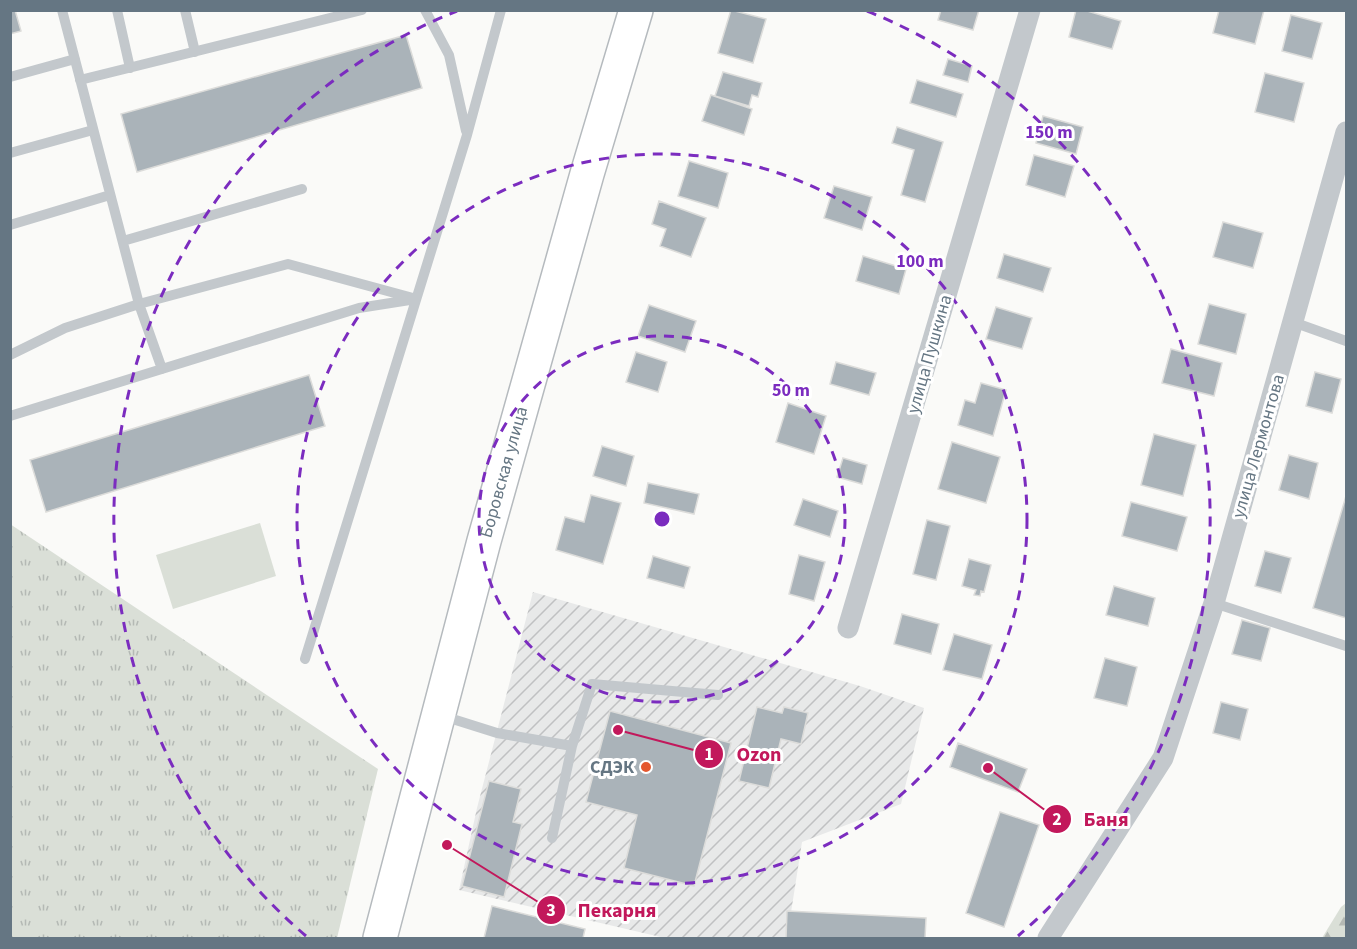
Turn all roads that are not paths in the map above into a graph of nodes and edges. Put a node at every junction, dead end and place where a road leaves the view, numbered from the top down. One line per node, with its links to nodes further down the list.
1 (62, 10): 10 (lane)
2 (117, 10): 11 (lane)
3 (185, 10): 9 (lane)
4 (362, 10): 9 (lane)
5 (425, 10): 16 (lane)
6 (501, 10): 16 (lane)
7 (636, 10): 34 (main road, Боровская улица)
8 (1030, 10): 30 (street, улица Пушкина)
9 (195, 52): 11 (lane)
10 (75, 59): 12 (lane); 13 (lane)
11 (130, 68): 13 (lane)
12 (10, 77)
13 (80, 80): 14 (lane)
14 (93, 130): 17 (lane); 19 (lane)
15 (1347, 132): 24 (street, улица Лермонтова)
16 (467, 135): 22 (lane)
17 (10, 153)
18 (302, 189): 21 (lane)
19 (110, 195): 20 (lane); 21 (lane)
20 (10, 225)
21 (123, 241): 23 (lane)
22 (416, 299): 23 (lane); 27 (lane); 32 (lane)
23 (139, 304): 26 (lane); 27 (lane)
24 (1293, 322): 25 (lane); 29 (street, улица Лермонтова)
25 (1347, 341)
26 (10, 355)
27 (162, 369): 28 (lane)
28 (10, 416)
29 (1214, 603): 31 (lane); 38 (street, улица Лермонтова)
30 (848, 628)
31 (1347, 646)
32 (305, 659)
33 (718, 694): 35 (lane)
34 (440, 715): 35 (lane); 37 (main road, Боровская улица)
35 (572, 746): 36 (lane)
36 (552, 838)
37 (380, 939)
38 (1048, 939)

